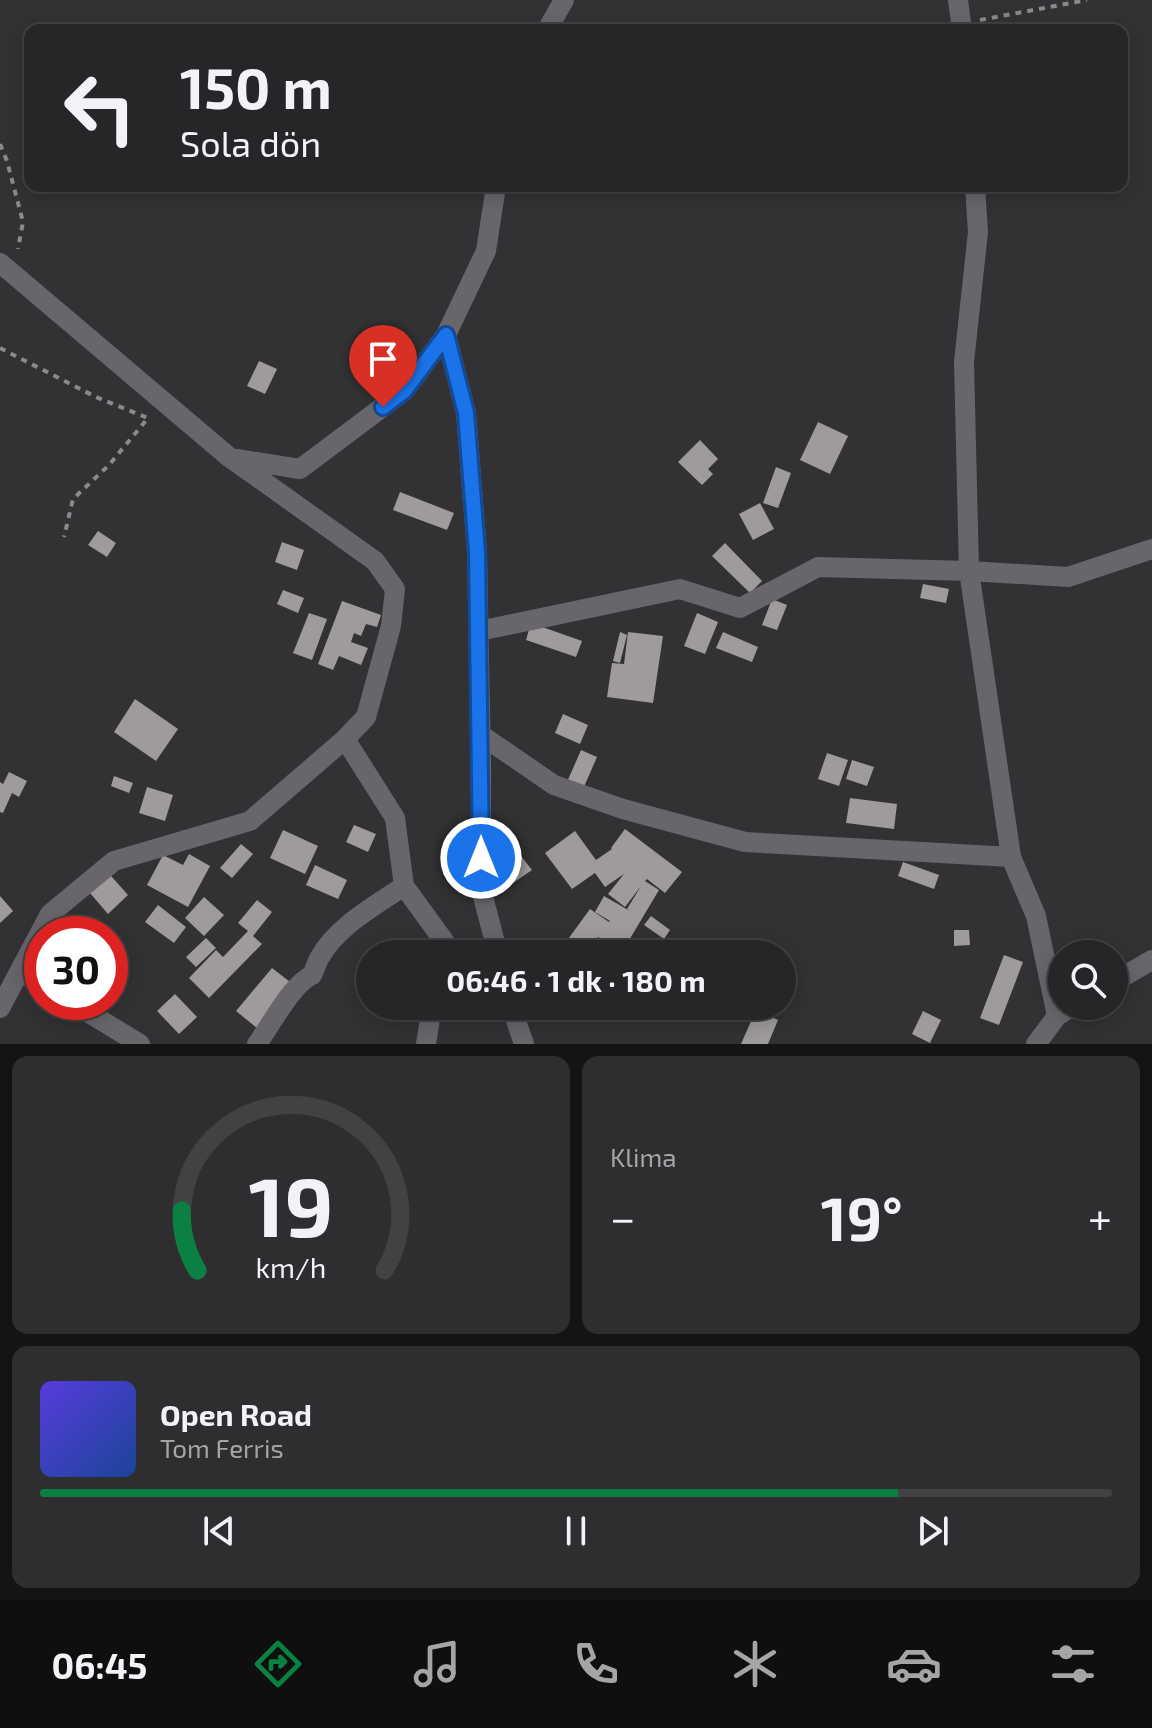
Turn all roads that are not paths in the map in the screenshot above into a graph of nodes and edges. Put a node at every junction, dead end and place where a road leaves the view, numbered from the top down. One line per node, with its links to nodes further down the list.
1 (564, 0): 3 (street)
2 (958, 0): 4 (street)
3 (550, 24)
4 (962, 24)
5 (495, 192): 8 (street)
6 (975, 192): 11 (street)
7 (7, 269): 9 (street)
8 (446, 335): 9 (street); 12 (street)
9 (229, 457): 14 (street)
10 (1152, 549): 11 (street)
11 (969, 571): 12 (street); 15 (street)
12 (479, 631): 13 (street)
13 (481, 735): 15 (street); 18 (street)
14 (345, 739): 16 (street); 21 (street)
15 (1011, 857): 19 (street)
16 (404, 886): 17 (street); 30 (street)
17 (443, 940)
18 (494, 940)
19 (1048, 955)
20 (1152, 960): 23 (street)
21 (20, 971): 22 (street); 24 (street)
22 (24, 974)
23 (1128, 974)
24 (0, 1008)
25 (101, 1020): 29 (street)
26 (430, 1020): 31 (street)
27 (516, 1020): 32 (street)
28 (1057, 1020): 33 (street)
29 (140, 1044)
30 (257, 1044)
31 (426, 1044)
32 (524, 1044)
33 (1036, 1044)

